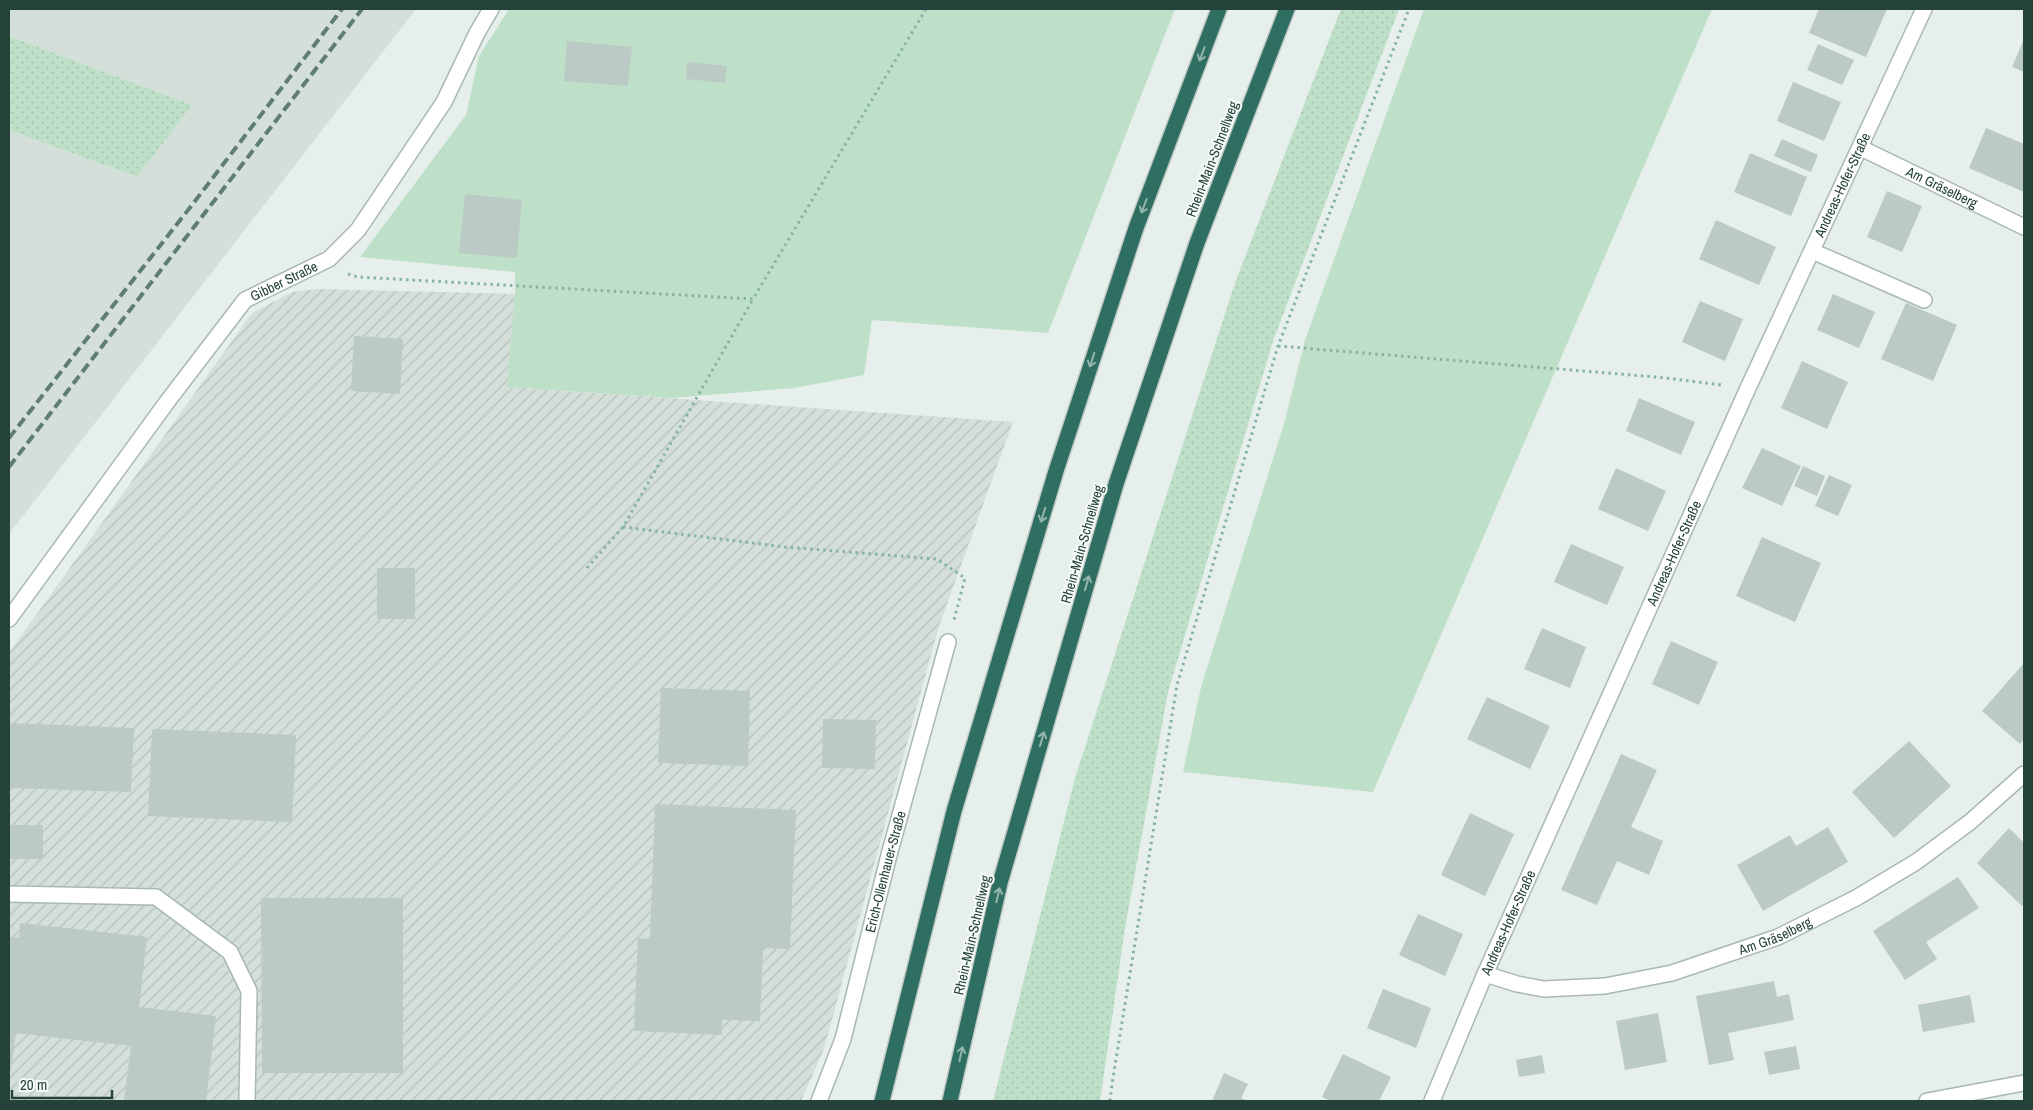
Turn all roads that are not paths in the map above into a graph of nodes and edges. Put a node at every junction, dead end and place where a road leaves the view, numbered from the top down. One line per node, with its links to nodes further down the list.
1 (491, 9): 9 (street, Gibber Straße)
2 (1220, 9): 17 (highway, one-way to 17)
3 (1287, 9): 18 (highway, Rhein-Main-Schnellweg, one-way to 3)
4 (1924, 9): 5 (street, Andreas-Hofer-Straße)
5 (1861, 148): 6 (street, Am Gräselberg); 7 (street, Andreas-Hofer-Straße)
6 (2024, 227)
7 (1812, 251): 8 (street); 13 (street, Andreas-Hofer-Straße)
8 (1924, 300)
9 (9, 618)
10 (948, 642): 16 (street, Erich-Ollenhauer-Straße)
11 (2024, 774): 13 (street, Am Gräselberg)
12 (9, 894): 15 (street)
13 (1486, 974): 19 (street, Andreas-Hofer-Straße)
14 (2024, 1083): 20 (street)
15 (247, 1101)
16 (819, 1101)
17 (882, 1101)
18 (950, 1101)
19 (1432, 1101)
20 (1927, 1101)

